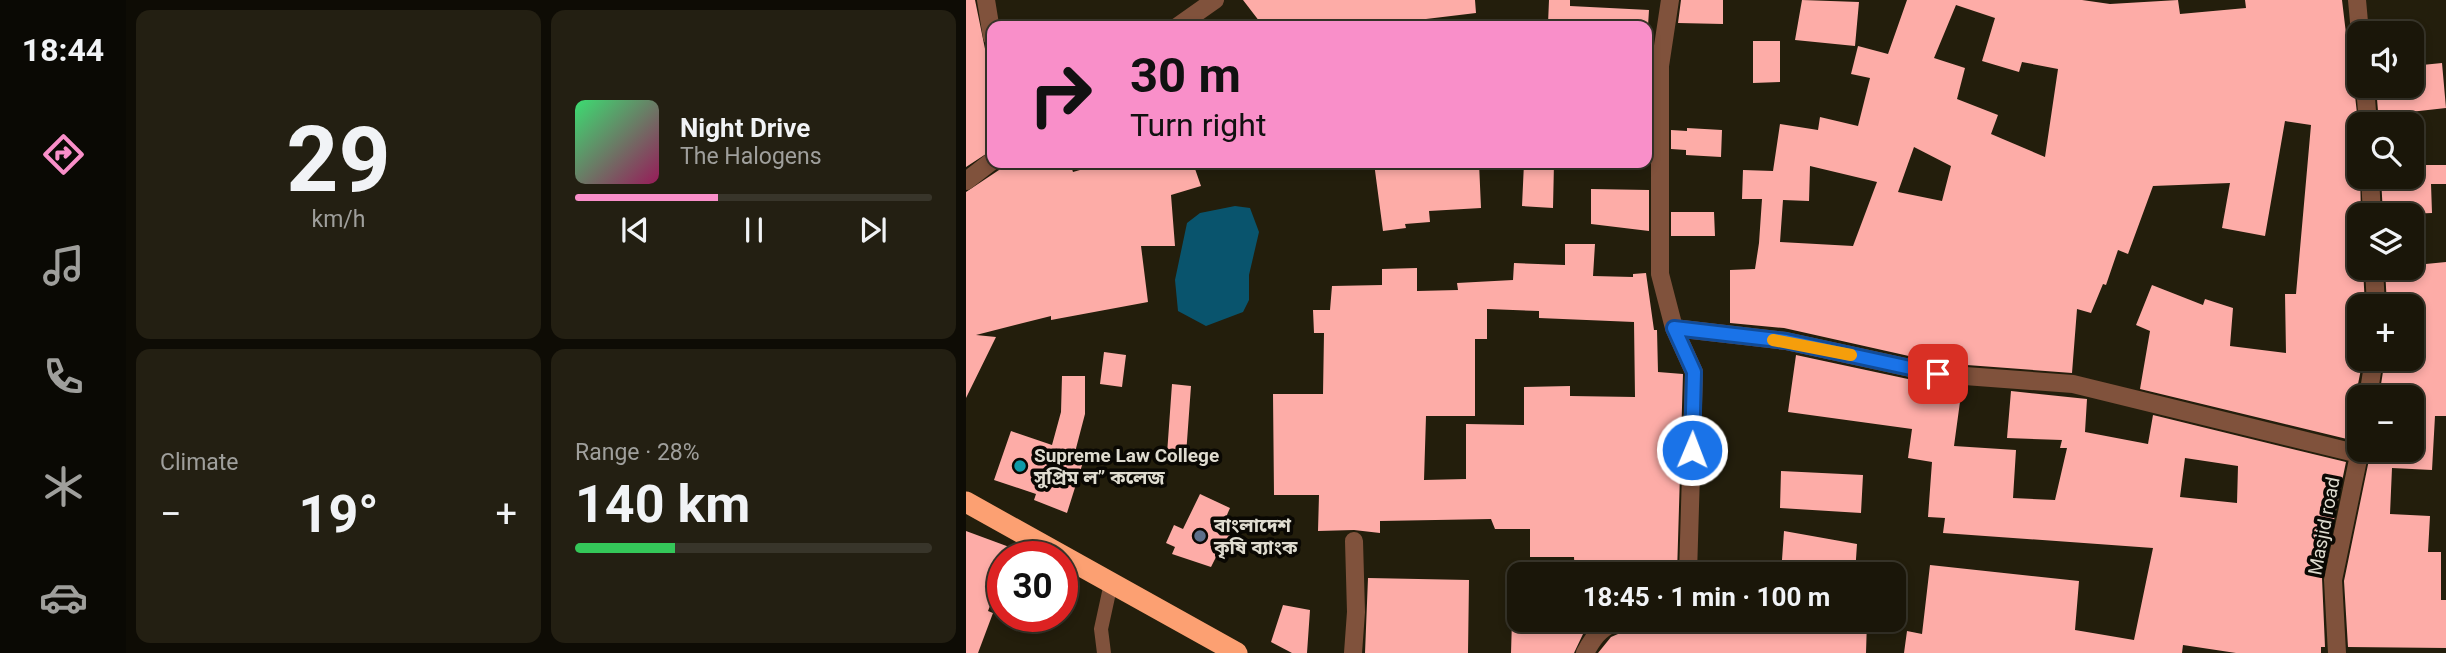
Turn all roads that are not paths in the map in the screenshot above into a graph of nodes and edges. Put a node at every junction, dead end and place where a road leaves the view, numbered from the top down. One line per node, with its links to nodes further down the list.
1 (986, 0): 5 (street)
2 (1215, 0): 6 (street)
3 (1670, 0): 10 (street)
4 (2357, 0): 7 (street)
5 (989, 21)
6 (1185, 21)
7 (2359, 21)
8 (987, 166): 9 (street)
9 (966, 181)
10 (1674, 328): 11 (street); 15 (street)
11 (2347, 449)
12 (2357, 462): 22 (street, Masjid road)
13 (966, 502): 16 (highway)
14 (1354, 541): 20 (street)
15 (1688, 562)
16 (1111, 583): 18 (lane); 19 (highway)
17 (1599, 632): 21 (street)
18 (1104, 653)
19 (1237, 653)
20 (1353, 653)
21 (1585, 653)
22 (2337, 653)

